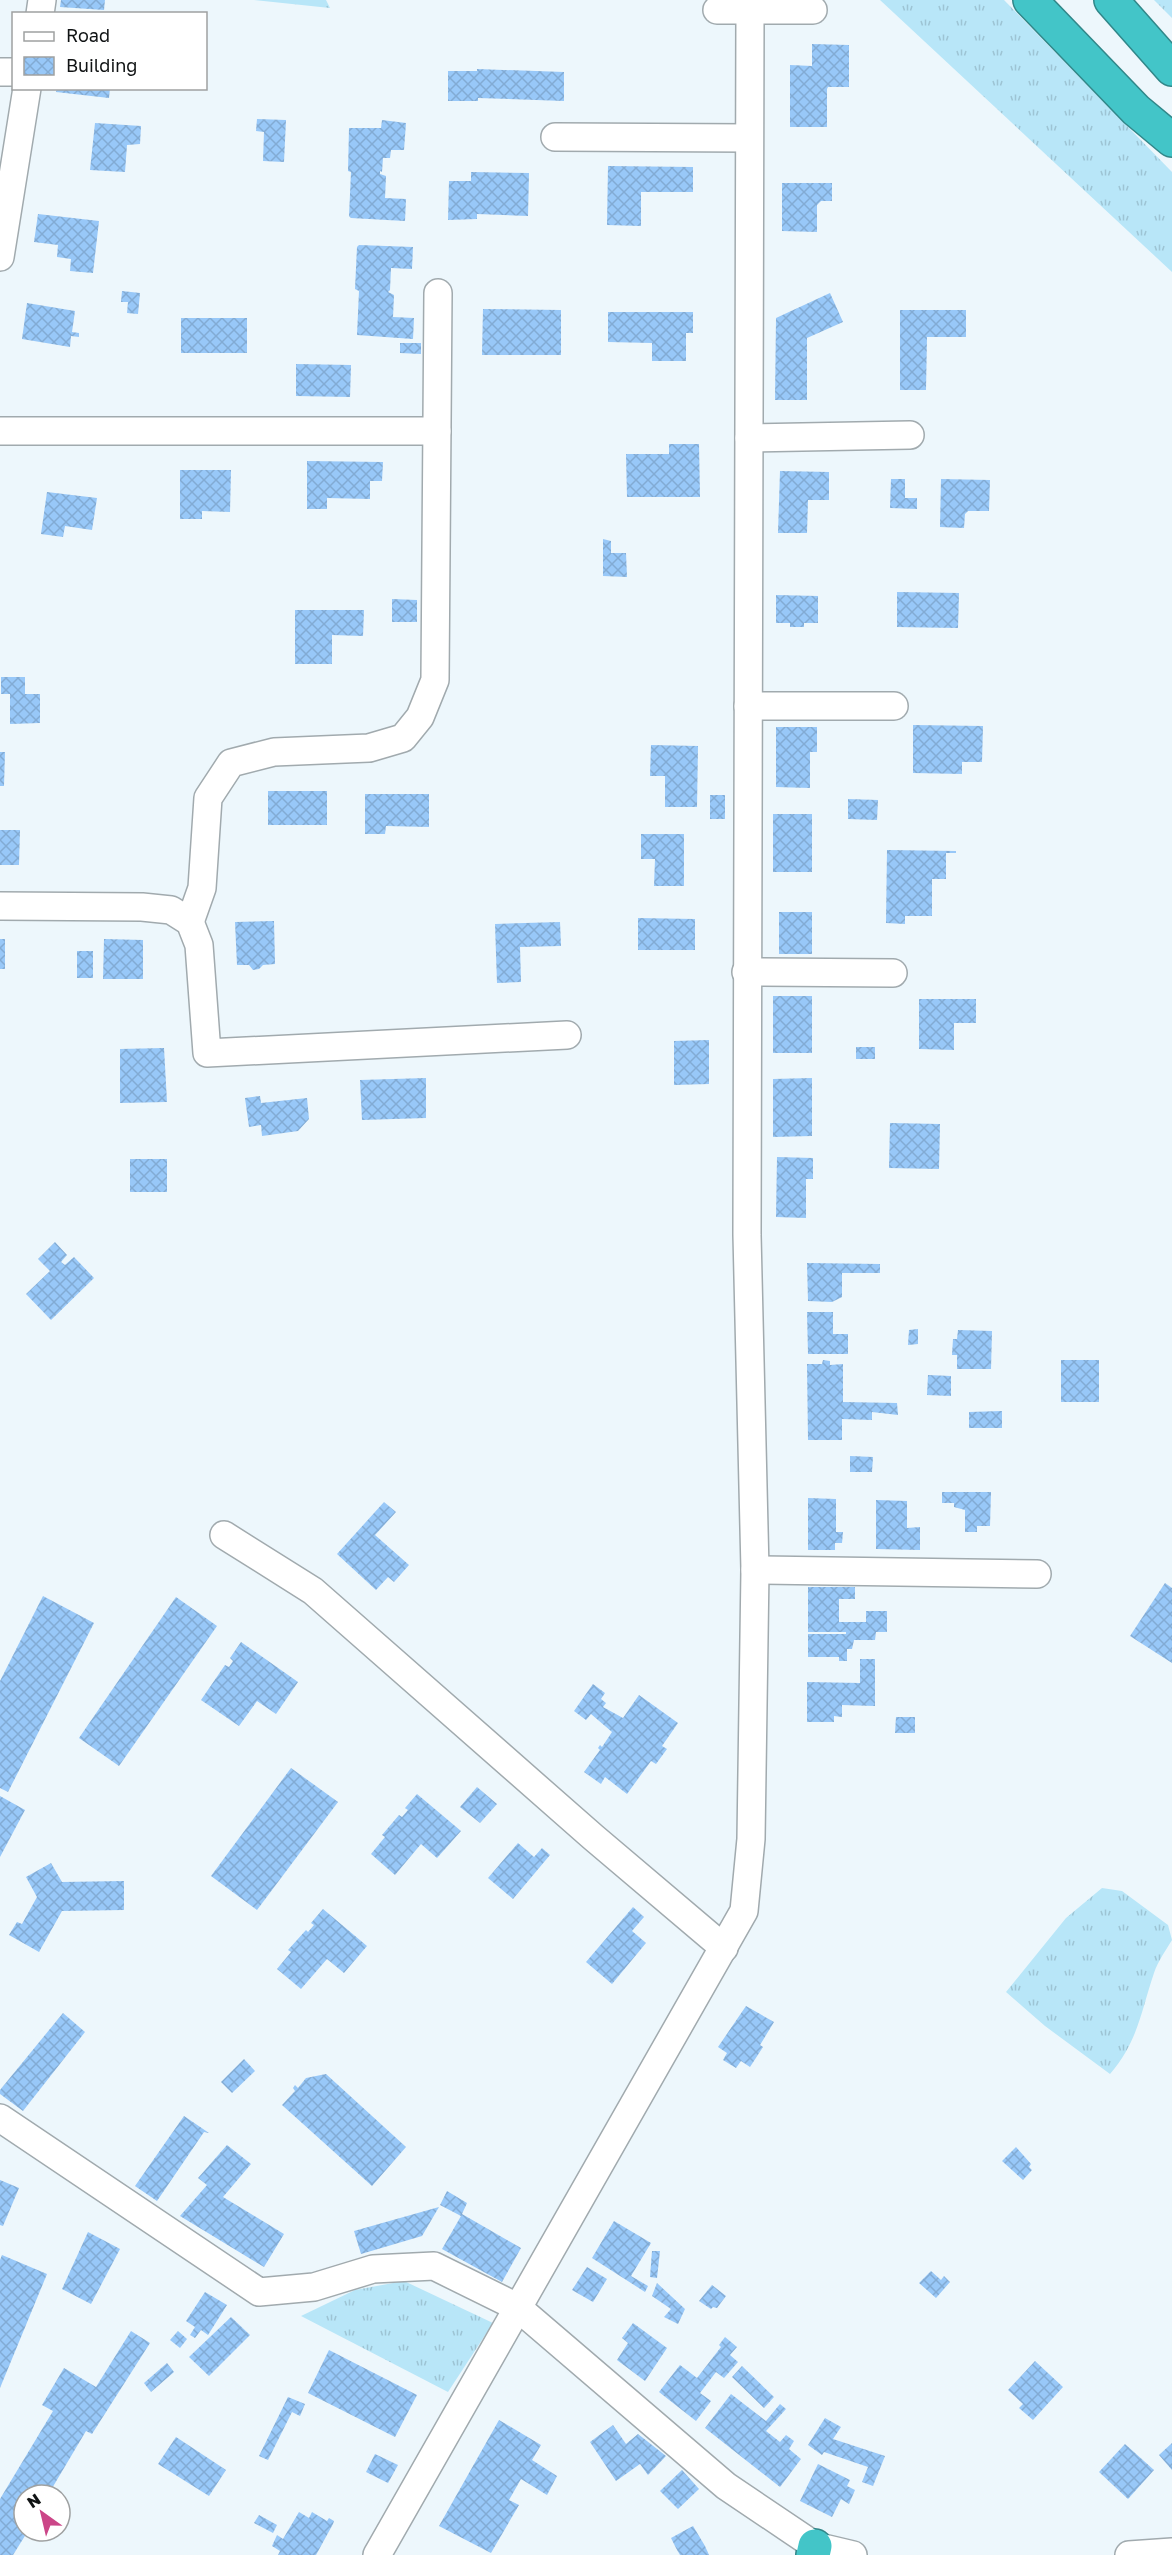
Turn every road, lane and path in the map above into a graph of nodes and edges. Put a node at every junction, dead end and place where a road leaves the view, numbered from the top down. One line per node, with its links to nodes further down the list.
1 (1030, 0): 12 (highway)
2 (1058, 0): 9 (highway)
3 (1111, 0): 7 (highway)
4 (717, 10): 6 (street)
5 (813, 10): 6 (street)
6 (750, 12): 11 (street)
7 (1172, 69)
8 (27, 90): 13 (street)
9 (1172, 129)
10 (555, 137): 11 (street)
11 (749, 138): 18 (street)
12 (1172, 140)
13 (0, 257)
14 (438, 293): 16 (street)
15 (0, 431): 16 (street)
16 (437, 431): 22 (street)
17 (910, 435): 18 (street)
18 (749, 438): 19 (street)
19 (748, 706): 20 (street); 23 (street)
20 (894, 706)
21 (0, 906): 22 (street)
22 (190, 922): 25 (street)
23 (746, 972): 24 (street); 27 (street)
24 (893, 973)
25 (567, 1035)
26 (224, 1535): 29 (street)
27 (755, 1570): 28 (street); 29 (street)
28 (1037, 1574)
29 (724, 1948): 31 (street)
30 (0, 2118): 31 (street)
31 (517, 2307): 32 (street); 34 (street)
32 (814, 2550): 35 (street)
33 (1172, 2552): 36 (street)
34 (377, 2555)
35 (853, 2555)
36 (1129, 2555)

